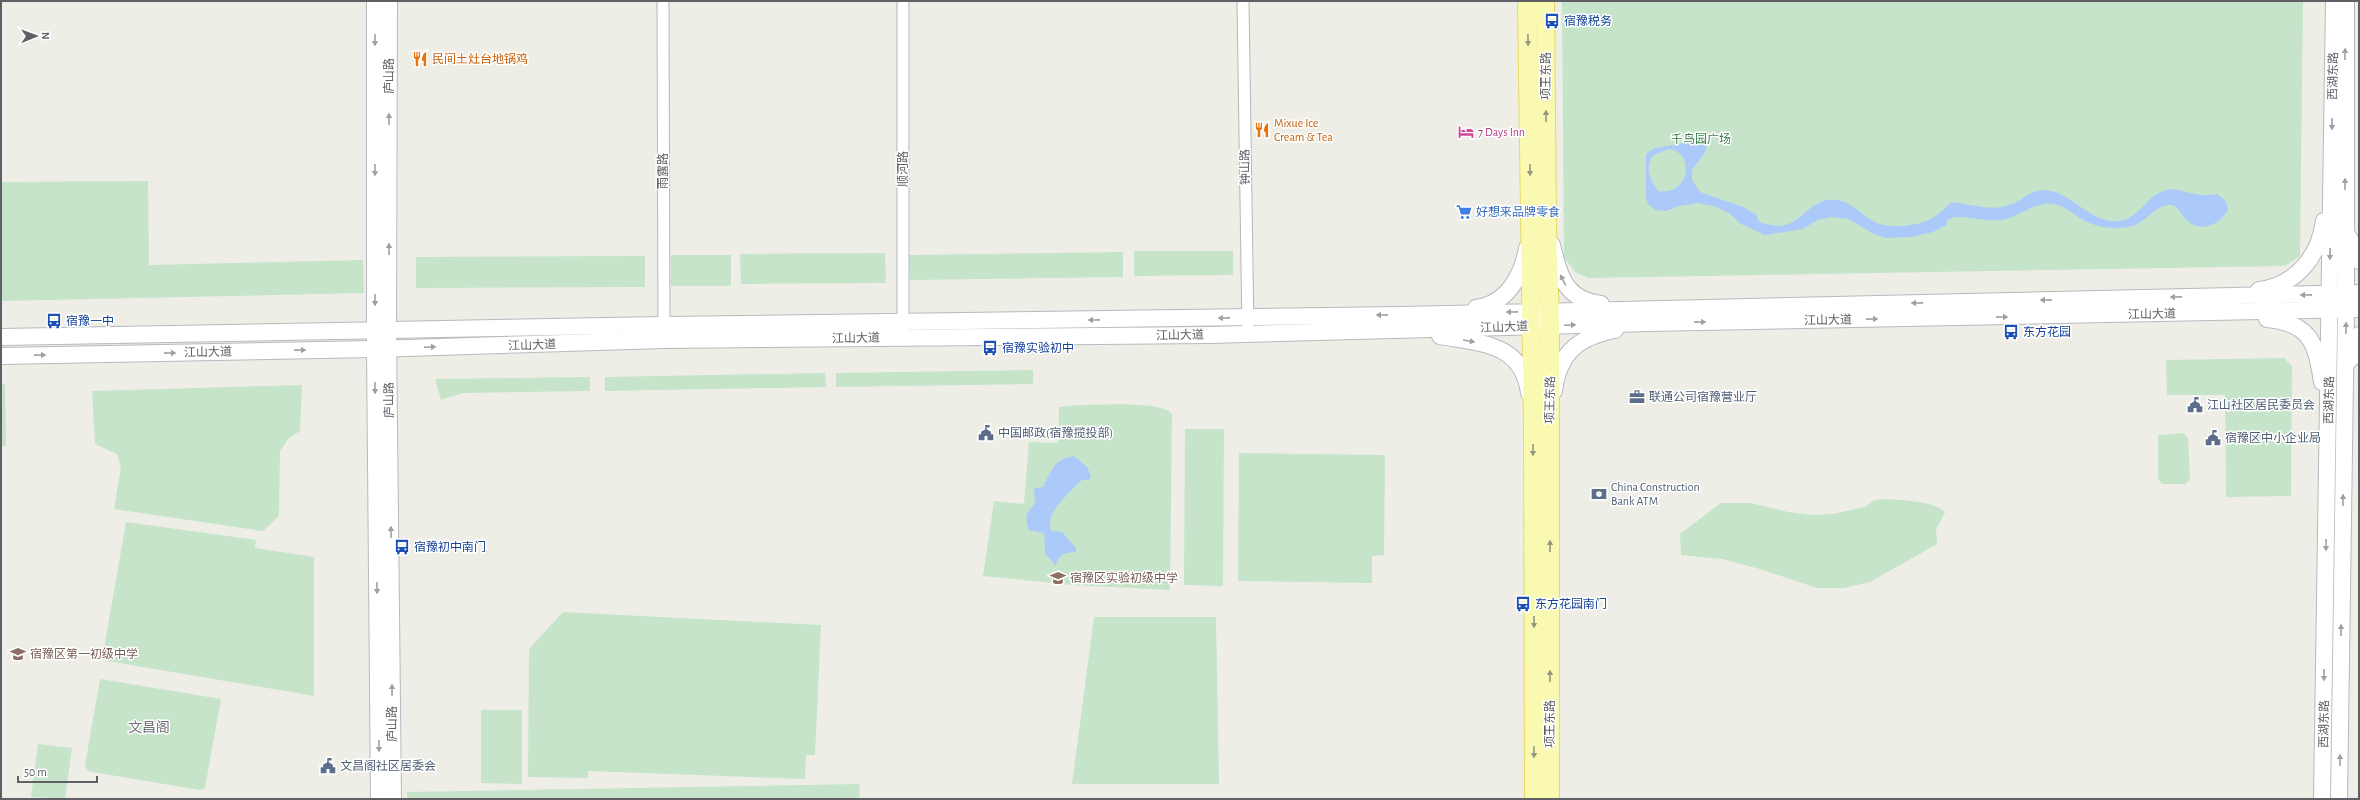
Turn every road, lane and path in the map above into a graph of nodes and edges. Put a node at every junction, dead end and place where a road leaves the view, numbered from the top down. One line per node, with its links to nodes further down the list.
1 (375, 1): 24 (main road, 庐山路, one-way to 24)
2 (389, 1): 24 (main road, 庐山路, one-way to 2)
3 (663, 1): 26 (street, 雨露路)
4 (902, 1): 25 (street, 顺河路)
5 (1243, 1): 23 (street, 钟山路)
6 (1527, 1): 12 (main road, 项王东路, one-way to 12)
7 (1545, 1): 12 (main road, 项王东路, one-way to 7)
8 (2334, 1): 10 (main road, 西湖东路, one-way to 10)
9 (2346, 1): 11 (main road, 西湖东路, one-way to 9)
10 (2332, 170): 14 (main road, 西湖东路, one-way to 14); 15 (main road)
11 (2345, 206): 13 (main road); 14 (main road, 西湖东路)
12 (1538, 225): 19 (main road, one-way to 12); 20 (main road, 项王东路); 21 (main road, 项王东路); 22 (main road)
13 (2359, 262)
14 (2345, 294): 15 (main road, 江山大道, one-way to 15); 16 (main road, 西湖东路); 17 (main road, 西湖东路)
15 (2216, 296): 19 (main road, 江山大道, one-way to 19)
16 (2352, 309): 17 (main road, 江山大道); 33 (main road, 西湖东路, one-way to 16)
17 (2330, 310): 18 (main road, 江山大道); 32 (main road, 西湖东路)
18 (2195, 313): 19 (main road, 江山大道, one-way to 18); 32 (main road)
19 (1649, 316): 20 (main road, 江山大道); 31 (main road)
20 (1550, 318): 21 (main road, 江山大道); 31 (main road, 项王东路)
21 (1531, 319): 22 (main road, 江山大道); 31 (main road, 项王东路)
22 (1402, 322): 23 (main road, 江山大道); 31 (main road, one-way to 31)
23 (1248, 325): 25 (main road, 江山大道)
24 (382, 330): 26 (main road, 江山大道); 28 (main road, 江山大道); 29 (main road, 庐山路)
25 (903, 330): 26 (main road, 江山大道)
26 (664, 332): 29 (main road, 江山大道, one-way to 26)
27 (2359, 336): 33 (main road)
28 (1, 337)
29 (382, 349): 30 (main road, 江山大道, one-way to 29); 34 (main road, 庐山路, one-way to 34); 35 (main road, 庐山路, one-way to 29)
30 (1, 356)
31 (1541, 428): 36 (main road, 项王东路, one-way to 36); 37 (main road, 项王东路, one-way to 31)
32 (2328, 430): 38 (main road, 西湖东路, one-way to 38)
33 (2344, 434): 39 (main road, 西湖东路, one-way to 33)
34 (379, 799)
35 (393, 799)
36 (1534, 799)
37 (1550, 799)
38 (2322, 799)
39 (2339, 799)

